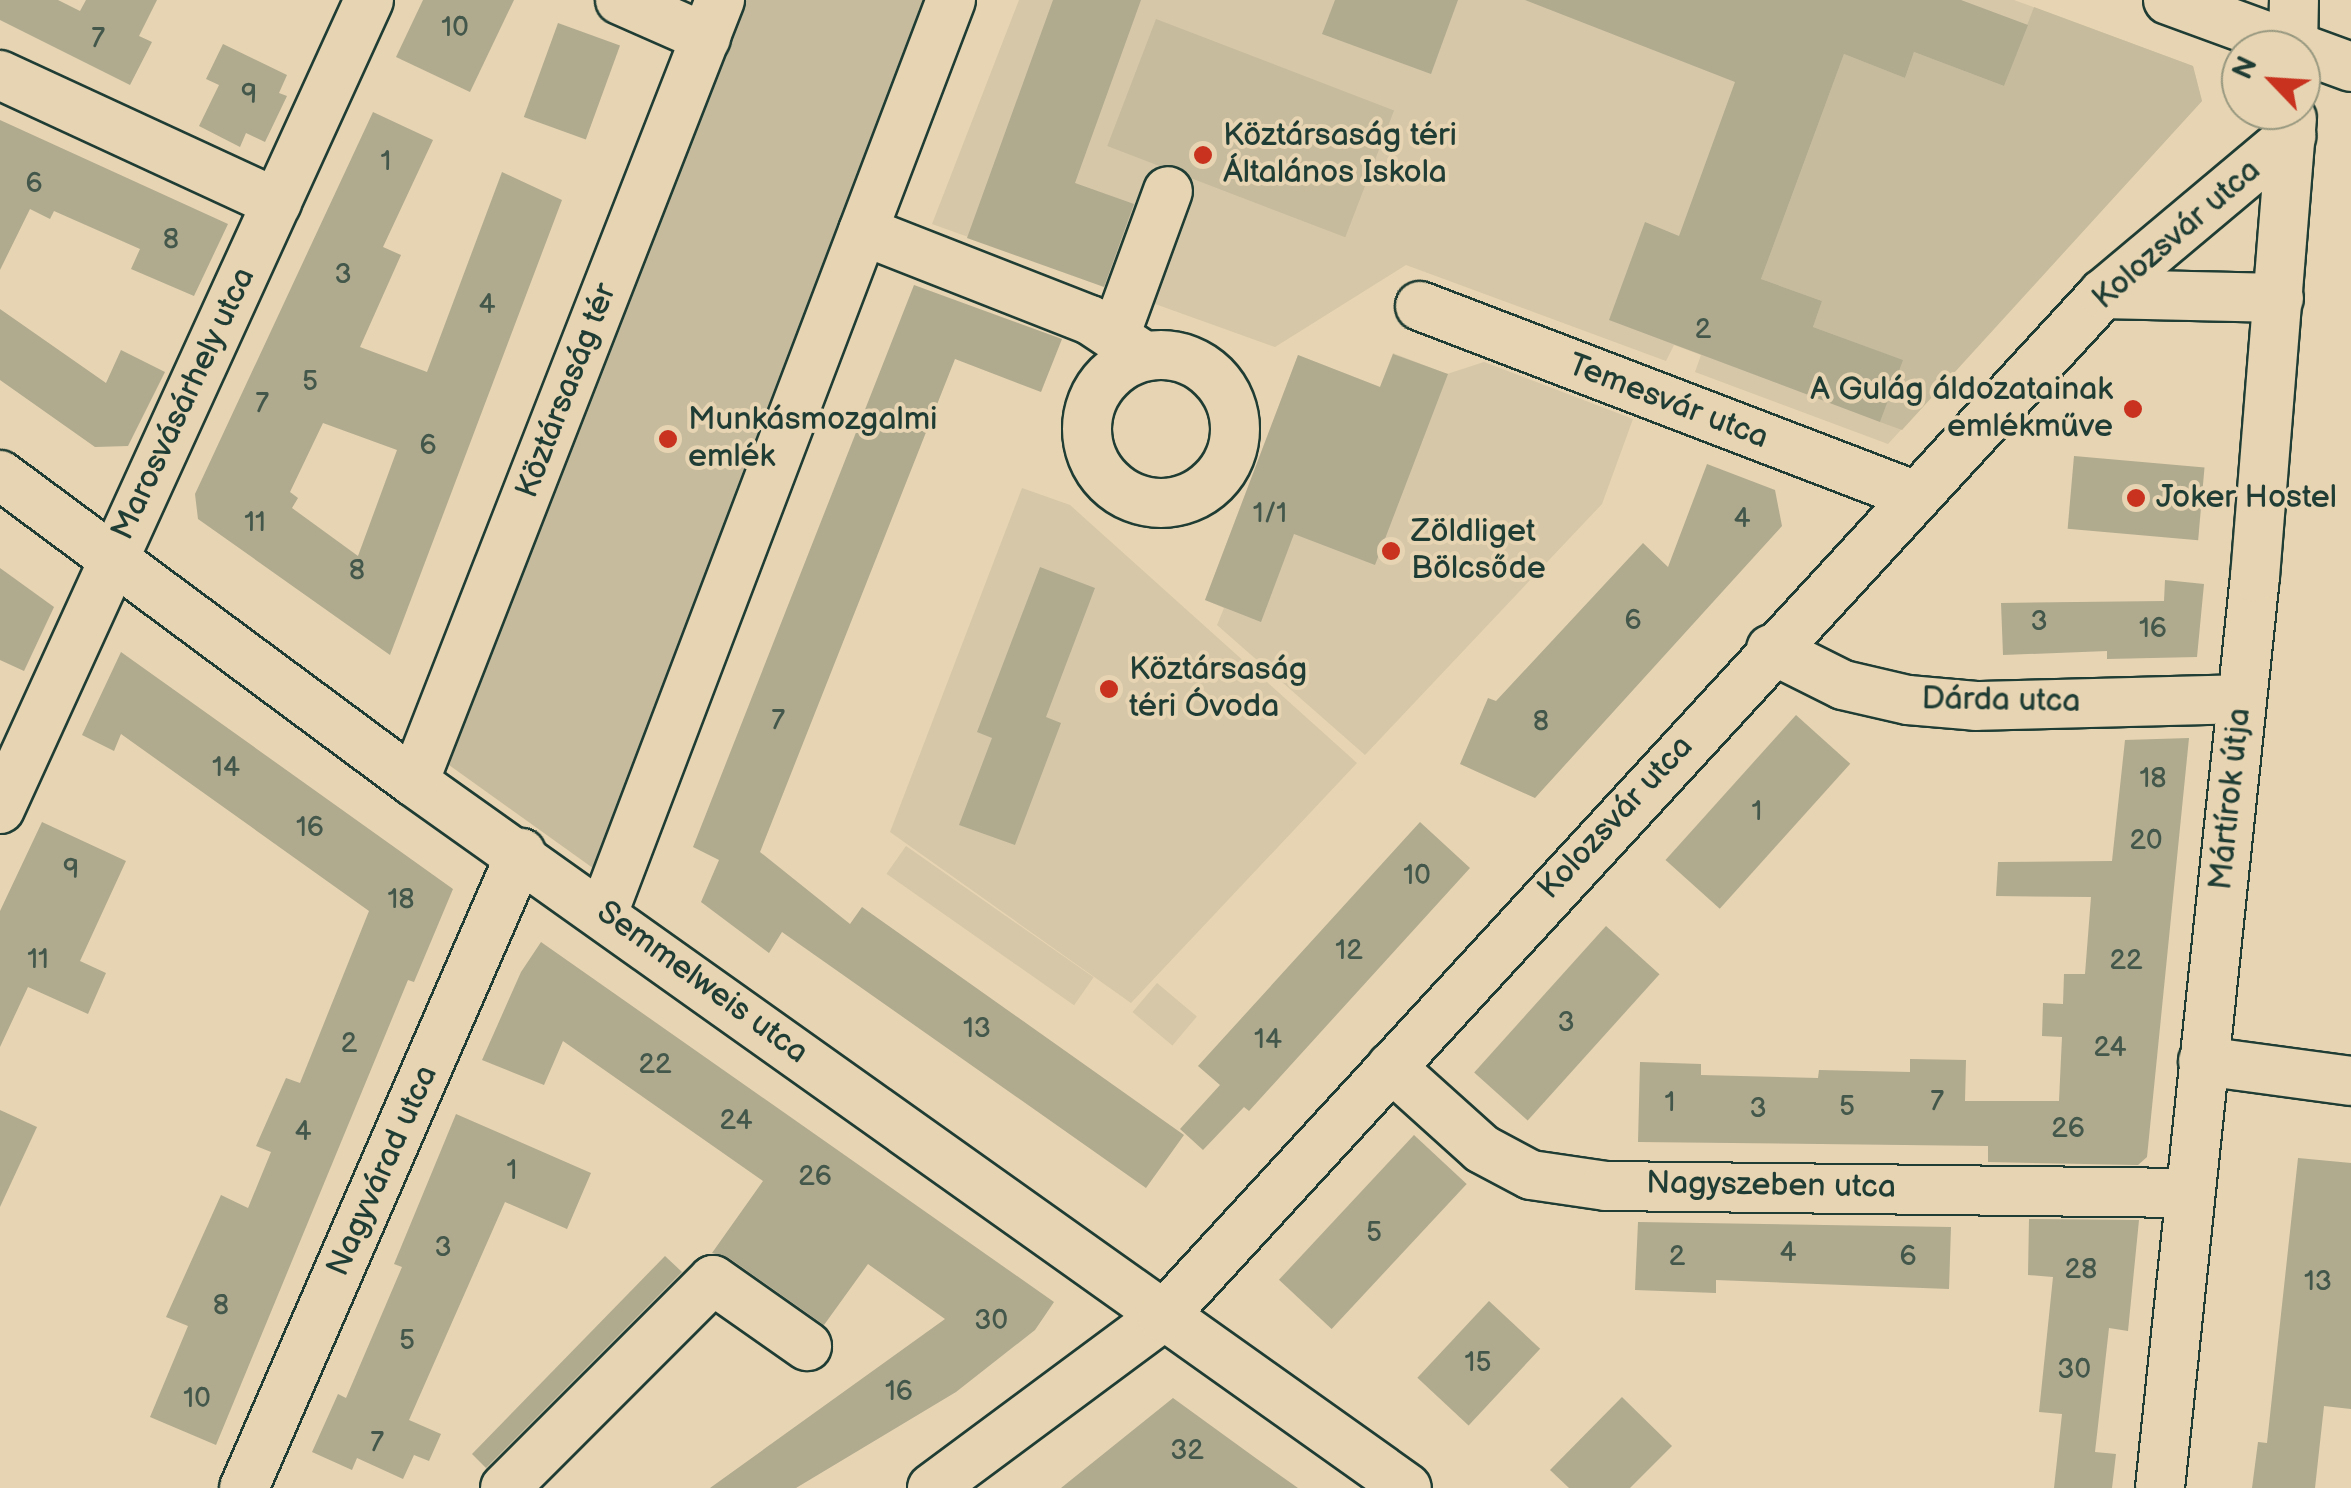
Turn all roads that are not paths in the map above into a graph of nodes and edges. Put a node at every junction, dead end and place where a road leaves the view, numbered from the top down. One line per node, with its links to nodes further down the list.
1 (370, 0): 15 (street, Marosvásárhely utca)
2 (620, 0): 6 (street)
3 (952, 0): 16 (street)
4 (2168, 0): 7 (street)
5 (2294, 0): 8 (street)
6 (713, 19): 25 (street, Köztársaság tér)
7 (2246, 30)
8 (2293, 30)
9 (2321, 57): 10 (street)
10 (2351, 67)
11 (0, 75): 15 (street)
12 (2284, 130): 17 (street, Kolozsvár utca)
13 (2291, 130): 18 (street, Mártírok útja)
14 (1168, 192): 16 (street)
15 (277, 202): 22 (street, Marosvásárhely utca)
16 (863, 231): 28 (street)
17 (2103, 294): 18 (street); 21 (street, Kolozsvár utca)
18 (2279, 298): 24 (street, Mártírok útja)
19 (1420, 306): 21 (street, Temesvár utca)
20 (0, 475): 22 (street, Semmelweis utca)
21 (1916, 496): 23 (street, Kolozsvár utca)
22 (113, 556): 25 (street, Semmelweis utca); 26 (street, Marosvásárhely utca)
23 (1771, 649): 24 (street, Dárda utca); 30 (street, Kolozsvár utca)
24 (2242, 699): 29 (street, Mártírok útja)
25 (414, 782): 27 (street, Semmelweis utca)
26 (0, 808)
27 (521, 853): 28 (street, Semmelweis utca); 35 (street, Nagyvárad utca)
28 (604, 911): 33 (street, Semmelweis utca)
29 (2203, 1060): 31 (street); 32 (street, Mártírok útja)
30 (1390, 1067): 32 (street, Nagyszeben utca); 33 (street, Kolozsvár utca)
31 (2351, 1081)
32 (2190, 1192): 39 (street, Mártírok útja)
33 (1162, 1317): 37 (street, Kolozsvár utca); 38 (street, Semmelweis utca)
34 (807, 1346): 36 (street)
35 (244, 1488)
36 (505, 1488)
37 (932, 1488)
38 (1407, 1488)
39 (2160, 1488)

